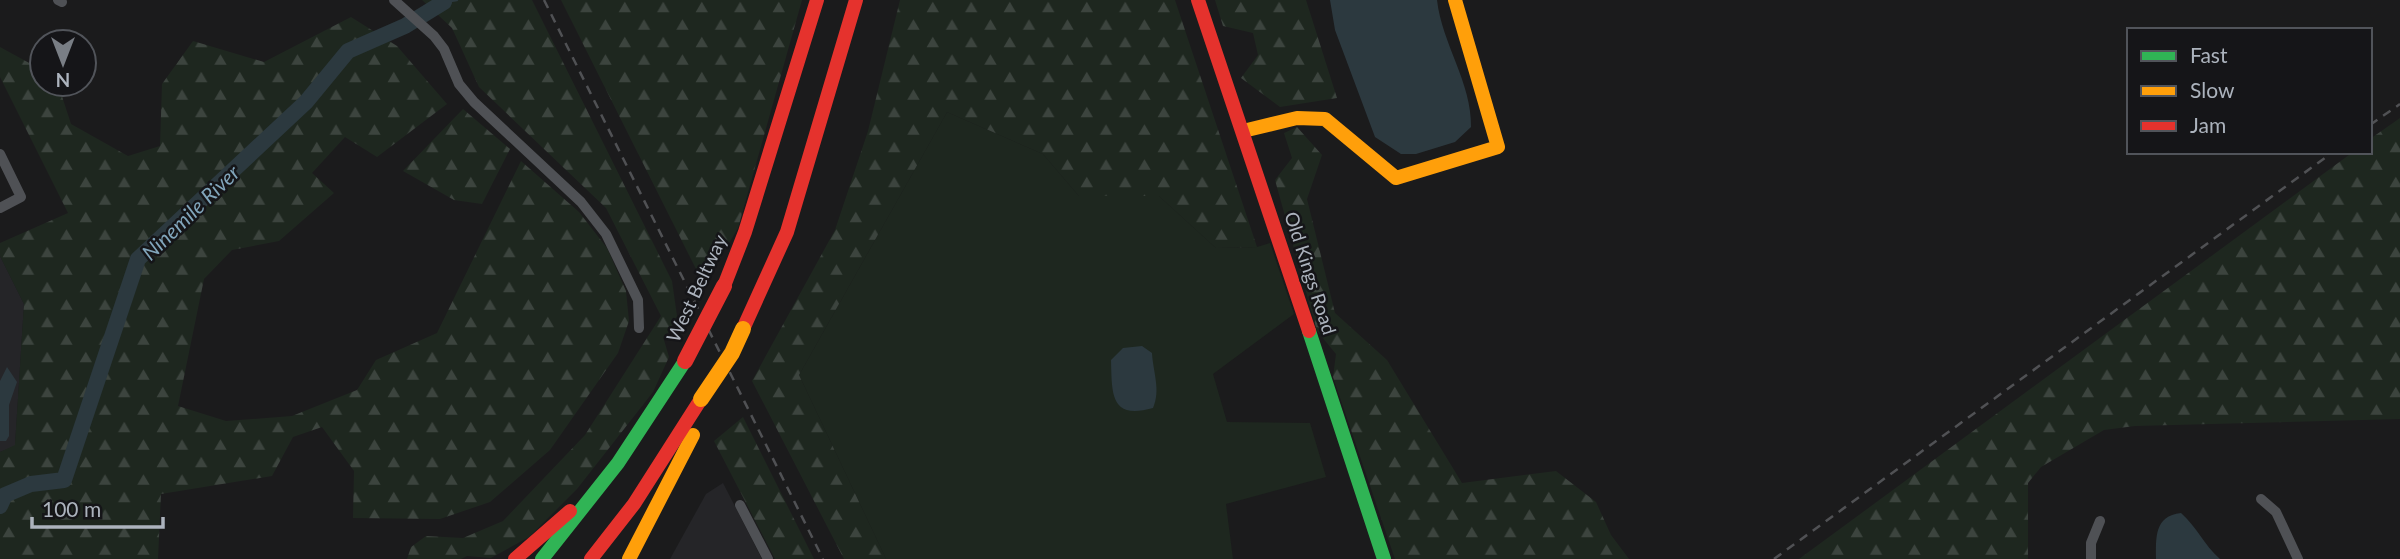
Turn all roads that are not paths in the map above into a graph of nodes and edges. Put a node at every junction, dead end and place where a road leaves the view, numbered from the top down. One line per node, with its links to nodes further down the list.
1 (817, 0): 11 (main road, West Beltway, bridge)
2 (856, 0): 10 (main road, bridge)
3 (1198, 0): 6 (main road, Old Kings Road)
4 (1455, 0): 6 (main road)
5 (398, 3): 9 (street)
6 (1243, 131): 20 (main road, Old Kings Road)
7 (0, 154): 8 (street)
8 (0, 208)
9 (639, 328)
10 (704, 403): 17 (main road); 18 (main road)
11 (609, 474): 15 (main road); 16 (main road, West Beltway)
12 (2261, 499): 22 (street)
13 (740, 505): 19 (street)
14 (2100, 521): 21 (street)
15 (515, 559)
16 (542, 559)
17 (591, 559)
18 (629, 559)
19 (768, 559)
20 (1384, 559)
21 (2091, 559)
22 (2298, 559)

